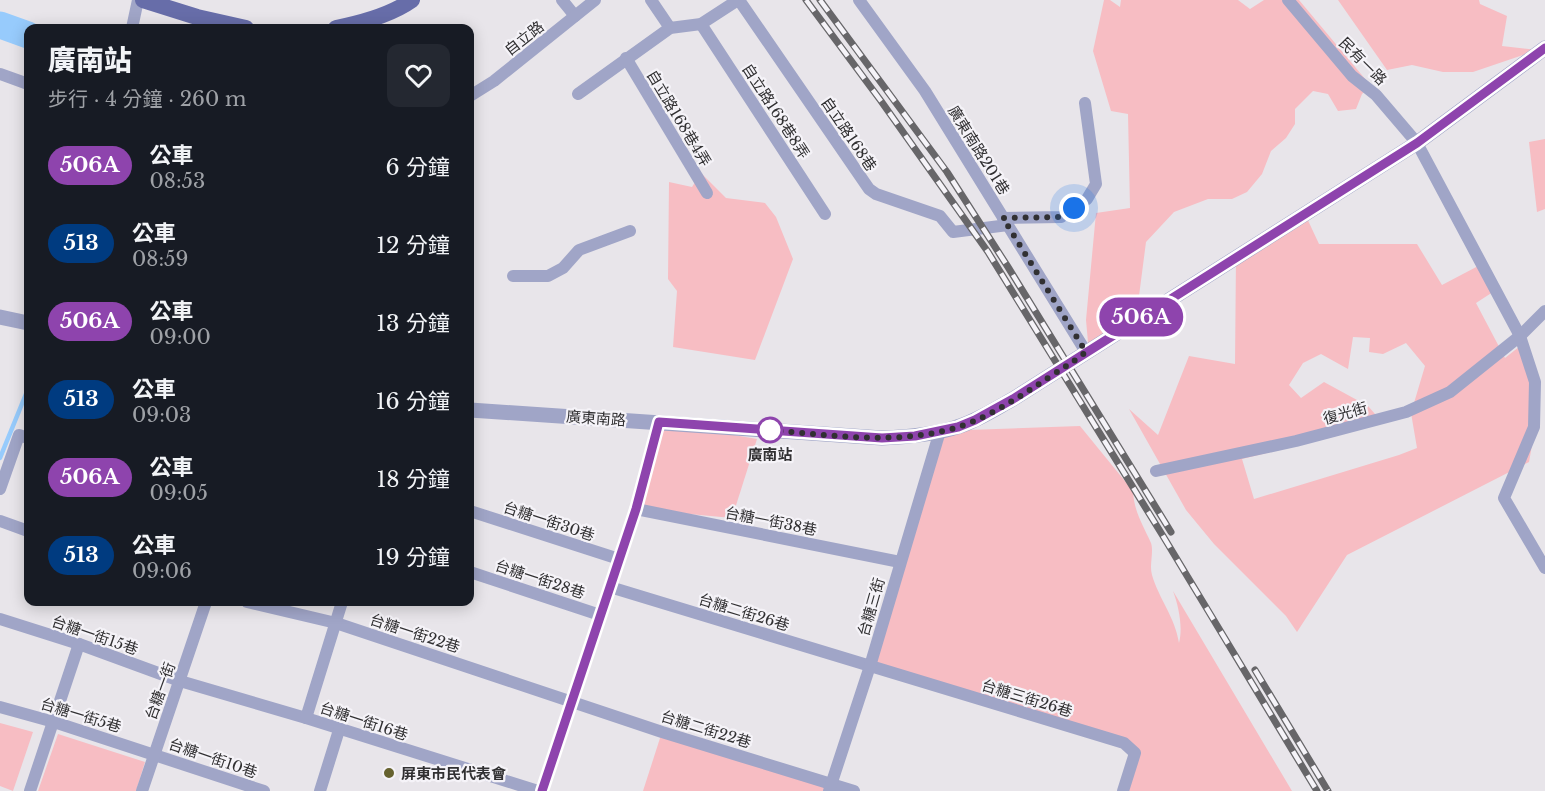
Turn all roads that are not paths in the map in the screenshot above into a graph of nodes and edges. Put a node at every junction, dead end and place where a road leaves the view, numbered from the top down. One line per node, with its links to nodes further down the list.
1 (138, 0): 11 (street)
2 (143, 0): 12 (main road)
3 (412, 0): 13 (main road)
4 (562, 0): 10 (street)
5 (595, 0): 10 (street, 自立路)
6 (651, 0): 15 (street)
7 (739, 0): 14 (street); 26 (street, 自立路168巷)
8 (859, 0): 26 (street, 廣東南路201巷)
9 (1288, 0): 23 (street, 民有一路)
10 (575, 16): 20 (street, 自立路)
11 (133, 24)
12 (228, 24)
13 (356, 24)
14 (701, 24): 15 (street); 25 (street, 自立路168巷8弄)
15 (670, 28): 17 (street)
16 (1545, 48): 23 (street, 廣東南路)
17 (626, 58): 21 (street); 24 (street, 自立路168巷4弄)
18 (0, 74): 19 (street)
19 (24, 83)
20 (474, 94)
21 (578, 94)
22 (1085, 103): 26 (street)
23 (1417, 143): 32 (street); 33 (street, 廣東南路)
24 (708, 193)
25 (825, 214)
26 (1006, 221): 33 (street, 廣東南路201巷)
27 (630, 231): 28 (street)
28 (513, 276)
29 (1545, 311): 32 (street, 復光街)
30 (0, 317): 31 (street)
31 (24, 322)
32 (1520, 336): 38 (street, 復光街); 46 (street)
33 (1086, 352): 36 (street, 廣東南路)
34 (474, 410): 35 (street, 廣東南路)
35 (659, 422): 36 (street, 廣東南路); 40 (street)
36 (940, 431): 45 (street, 台糖三街)
37 (24, 437): 39 (street)
38 (1156, 471)
39 (0, 489)
40 (636, 509): 44 (street); 45 (street, 台糖一街38巷)
41 (474, 512): 44 (street, 台糖一街30巷)
42 (0, 521): 43 (street)
43 (24, 530)
44 (619, 558): 48 (street)
45 (900, 562): 56 (street, 台糖三街)
46 (1545, 568)
47 (474, 573): 52 (street, 台糖一街28巷)
48 (610, 587): 52 (street); 56 (street, 台糖二街26巷)
49 (205, 606): 57 (street, 台糖一街)
50 (264, 606): 54 (street, 台糖一街22巷)
51 (341, 606): 54 (street)
52 (600, 615): 58 (street)
53 (0, 619): 55 (street, 台糖一街15巷)
54 (336, 623): 58 (street, 台糖一街22巷); 60 (street)
55 (79, 644): 57 (street, 台糖一街15巷); 61 (street)
56 (870, 666): 64 (street, 台糖三街); 71 (street, 台糖三街26巷)
57 (180, 681): 60 (street, 台糖一街16巷); 63 (street, 台糖一街)
58 (572, 701): 64 (street, 台糖二街22巷); 69 (street)
59 (0, 707): 61 (street, 台糖一街5巷)
60 (306, 718): 62 (street, 台糖一街16巷)
61 (54, 722): 63 (street, 台糖一街5巷); 65 (street)
62 (339, 730): 68 (street); 69 (street, 台糖一街16巷)
63 (153, 754): 66 (street, 台糖一街); 67 (street, 台糖一街10巷)
64 (831, 788): 70 (street, 台糖二街22巷)
65 (30, 791)
66 (142, 791)
67 (264, 791)
68 (320, 791)
69 (540, 791)
70 (854, 791)
71 (1123, 791)

